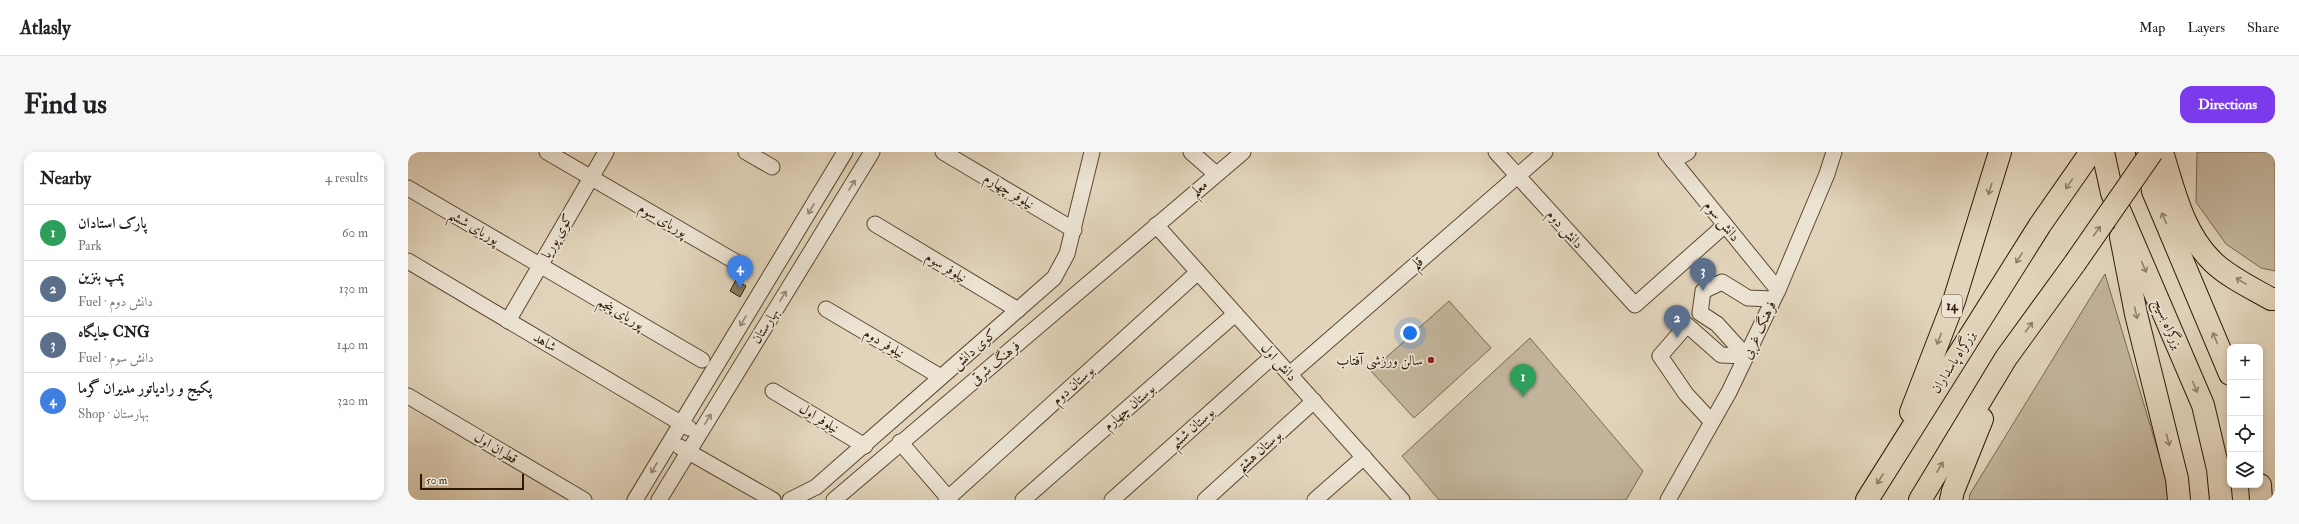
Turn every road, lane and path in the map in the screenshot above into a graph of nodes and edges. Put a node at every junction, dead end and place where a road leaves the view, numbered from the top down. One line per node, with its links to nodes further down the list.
1 (547, 152): 24 (street, پوریای سوم)
2 (606, 152): 24 (street, کوی پوریا)
3 (746, 152): 21 (street)
4 (845, 152): 51 (street, بهارستان, one-way to 51)
5 (872, 152): 53 (street, بهارستان, one-way to 5)
6 (943, 152): 30 (street, نیلوفر چهارم)
7 (1092, 152): 30 (street, کوی دانش)
8 (1191, 152): 22 (street)
9 (1243, 152): 22 (street, معلم)
10 (1496, 152): 23 (street, دانش دوم)
11 (1545, 152): 23 (street, قلم)
12 (1688, 152): 20 (street)
13 (2000, 152): 59 (highway, 14, one-way to 59)
14 (2091, 152): 26 (highway); 59 (highway, بزرگراه پاسداران, one-way to 59)
15 (2103, 152): 26 (highway, بزرگراه بسیج)
16 (2147, 152): 45 (highway, one-way to 16)
17 (2152, 152): 43 (highway, one-way to 17, bridge)
18 (2162, 152): 36 (highway, one-way to 18)
19 (1829, 155): 35 (street, فرهنگ غربی)
20 (1670, 157): 29 (street, دانش سوم)
21 (772, 167)
22 (1216, 174): 28 (street, معلم)
23 (1517, 176): 29 (street, دانش دوم); 46 (street, قلم)
24 (591, 178): 32 (street, پوریای سوم); 33 (street, کوی پوریا)
25 (408, 188): 33 (street, پوریای ششم)
26 (2112, 193): 77 (highway, one-way to 77); 78 (highway, بزرگراه بسیج, one-way to 78)
27 (875, 224): 38 (street, نیلوفر سوم)
28 (1156, 225): 34 (street, دانش اول); 55 (street, فرهنگ شرقی)
29 (1725, 225): 35 (street, دانش سوم)
30 (1074, 230): 38 (street, کوی دانش)
31 (408, 261): 40 (street, شاهد)
32 (736, 262)
33 (540, 265): 40 (street, کوی پوریا); 44 (street, پوریای پنجم)
34 (1198, 272): 39 (street, دانش اول); 61 (street, بوستان دوم)
35 (1775, 294): 42 (street, فرهنگ غربی); 42 (street)
36 (2275, 299)
37 (826, 309): 47 (street, نیلوفر دوم)
38 (1018, 310): 47 (street, کوی دانش)
39 (1235, 314): 41 (street, دانش اول); 68 (street, بوستان چهارم)
40 (508, 321): 51 (street, شاهد)
41 (1273, 356): 46 (street, دانش اول); 69 (street, بوستان ششم)
42 (1746, 356): 52 (street, فرهنگ غربی); 52 (street)
43 (2006, 358): 75 (highway, one-way to 43); 76 (highway)
44 (702, 360)
45 (2227, 367)
46 (1290, 374): 50 (street, دانش اول)
47 (941, 377): 56 (street, کوی دانش)
48 (773, 391): 56 (street, نیلوفر اول)
49 (408, 396): 62 (street, قطران اول)
50 (1314, 401): 58 (street, دانش اول); 70 (street, بوستان هشتم)
51 (682, 422): 53 (street, شاهد); 54 (street, بهارستان)
52 (1712, 422): 73 (street, فرهنگ غربی)
53 (698, 434): 57 (street, بهارستان)
54 (670, 441): 57 (street); 63 (street, بهارستان, one-way to 63)
55 (900, 442): 61 (street); 67 (street, فرهنگ شرقی)
56 (865, 446): 66 (street, کوی دانش)
57 (688, 452): 64 (street, بهارستان); 65 (street)
58 (1364, 457): 71 (street); 72 (street, دانش اول)
59 (1893, 457): 74 (highway, بزرگراه پاسداران / 14, one-way to 74)
60 (2260, 488): 79 (highway)
61 (948, 499)
62 (584, 500)
63 (635, 500)
64 (659, 500)
65 (773, 500)
66 (790, 500)
67 (834, 500)
68 (1022, 500)
69 (1112, 500)
70 (1205, 500)
71 (1315, 500)
72 (1402, 500)
73 (1668, 500)
74 (1867, 500)
75 (1920, 500)
76 (1951, 500)
77 (2179, 500)
78 (2221, 500)
79 (2261, 500)

